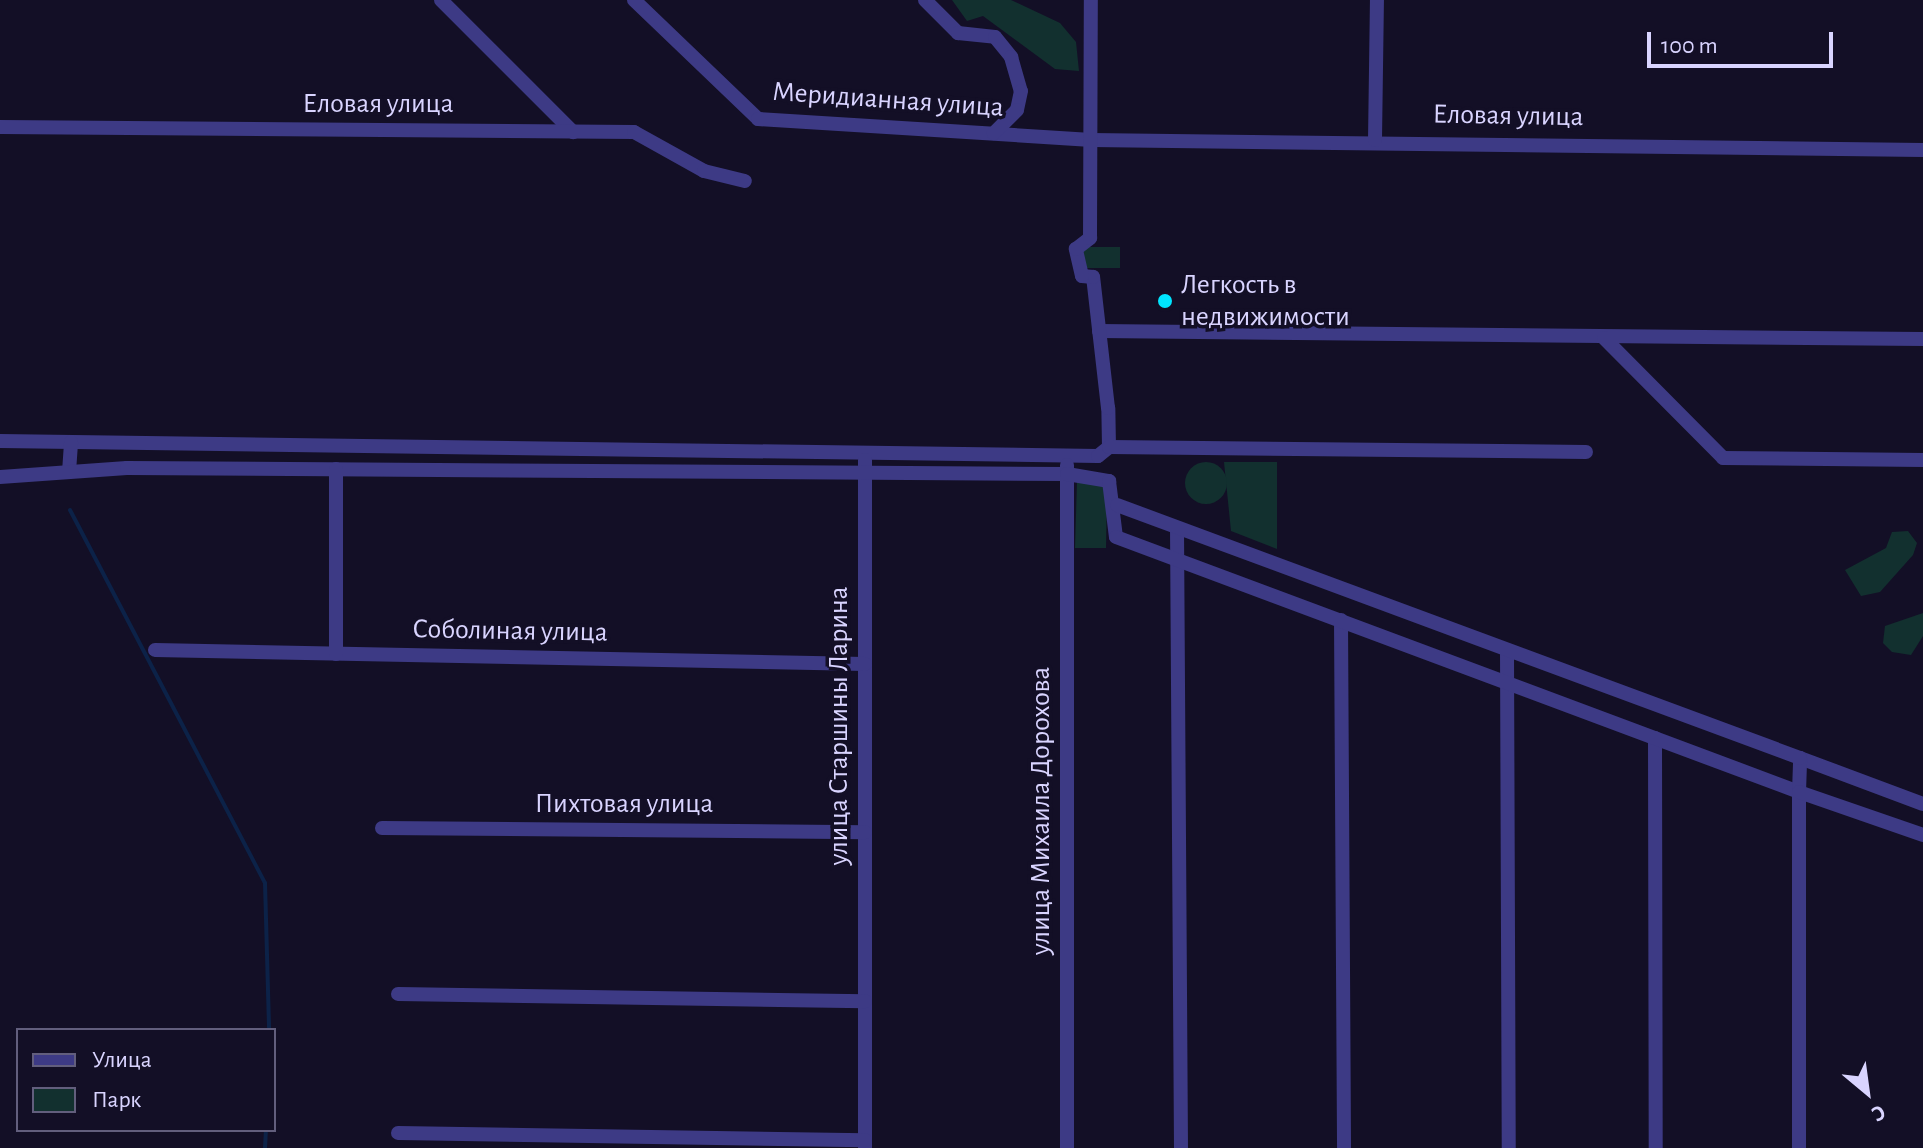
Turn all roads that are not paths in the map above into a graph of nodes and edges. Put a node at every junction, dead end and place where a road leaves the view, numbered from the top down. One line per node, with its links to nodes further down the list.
1 (441, 0): 7 (street)
2 (634, 0): 8 (street, Меридианная улица)
3 (925, 0): 8 (street)
4 (1091, 0): 9 (street)
5 (1377, 0): 10 (street)
6 (0, 127): 7 (street, Еловая улица)
7 (573, 132): 12 (street, Еловая улица)
8 (994, 133): 9 (street, Меридианная улица)
9 (1091, 140): 10 (street, Еловая улица); 13 (street)
10 (1375, 140): 11 (street, Еловая улица)
11 (1923, 150)
12 (745, 181)
13 (1099, 331): 14 (street); 18 (street)
14 (1604, 338): 15 (street); 22 (street)
15 (1923, 339)
16 (0, 441): 17 (street)
17 (71, 442): 19 (street); 25 (street)
18 (1109, 447): 20 (street); 21 (street)
19 (865, 452): 21 (street); 24 (street, улица Старшины Ларина)
20 (1586, 452)
21 (1067, 456): 26 (street, улица Михаила Дорохова)
22 (1923, 460)
23 (336, 469): 24 (street); 25 (street); 34 (street)
24 (864, 469): 26 (street); 35 (street, улица Старшины Ларина)
25 (69, 472): 27 (street)
26 (1067, 474): 28 (street); 48 (street, улица Михаила Дорохова)
27 (0, 477)
28 (1117, 505): 29 (street); 30 (street)
29 (1177, 528): 30 (street); 33 (street)
30 (1178, 561): 31 (street); 49 (street)
31 (1341, 620): 36 (street); 50 (street)
32 (155, 650): 34 (street, Соболиная улица)
33 (1507, 650): 36 (street); 38 (street)
34 (336, 654): 35 (street, Соболиная улица)
35 (865, 664): 42 (street, улица Старшины Ларина)
36 (1508, 683): 37 (street); 51 (street)
37 (1655, 738): 39 (street); 52 (street)
38 (1800, 758): 39 (street); 40 (street)
39 (1799, 792): 43 (street); 53 (street)
40 (1923, 804)
41 (382, 828): 42 (street, Пихтовая улица)
42 (865, 832): 45 (street, улица Старшины Ларина)
43 (1923, 835)
44 (398, 994): 45 (street)
45 (865, 1001): 47 (street, улица Старшины Ларина)
46 (398, 1133): 47 (street)
47 (865, 1144)
48 (1067, 1148)
49 (1181, 1148)
50 (1344, 1148)
51 (1509, 1148)
52 (1656, 1148)
53 (1799, 1148)

